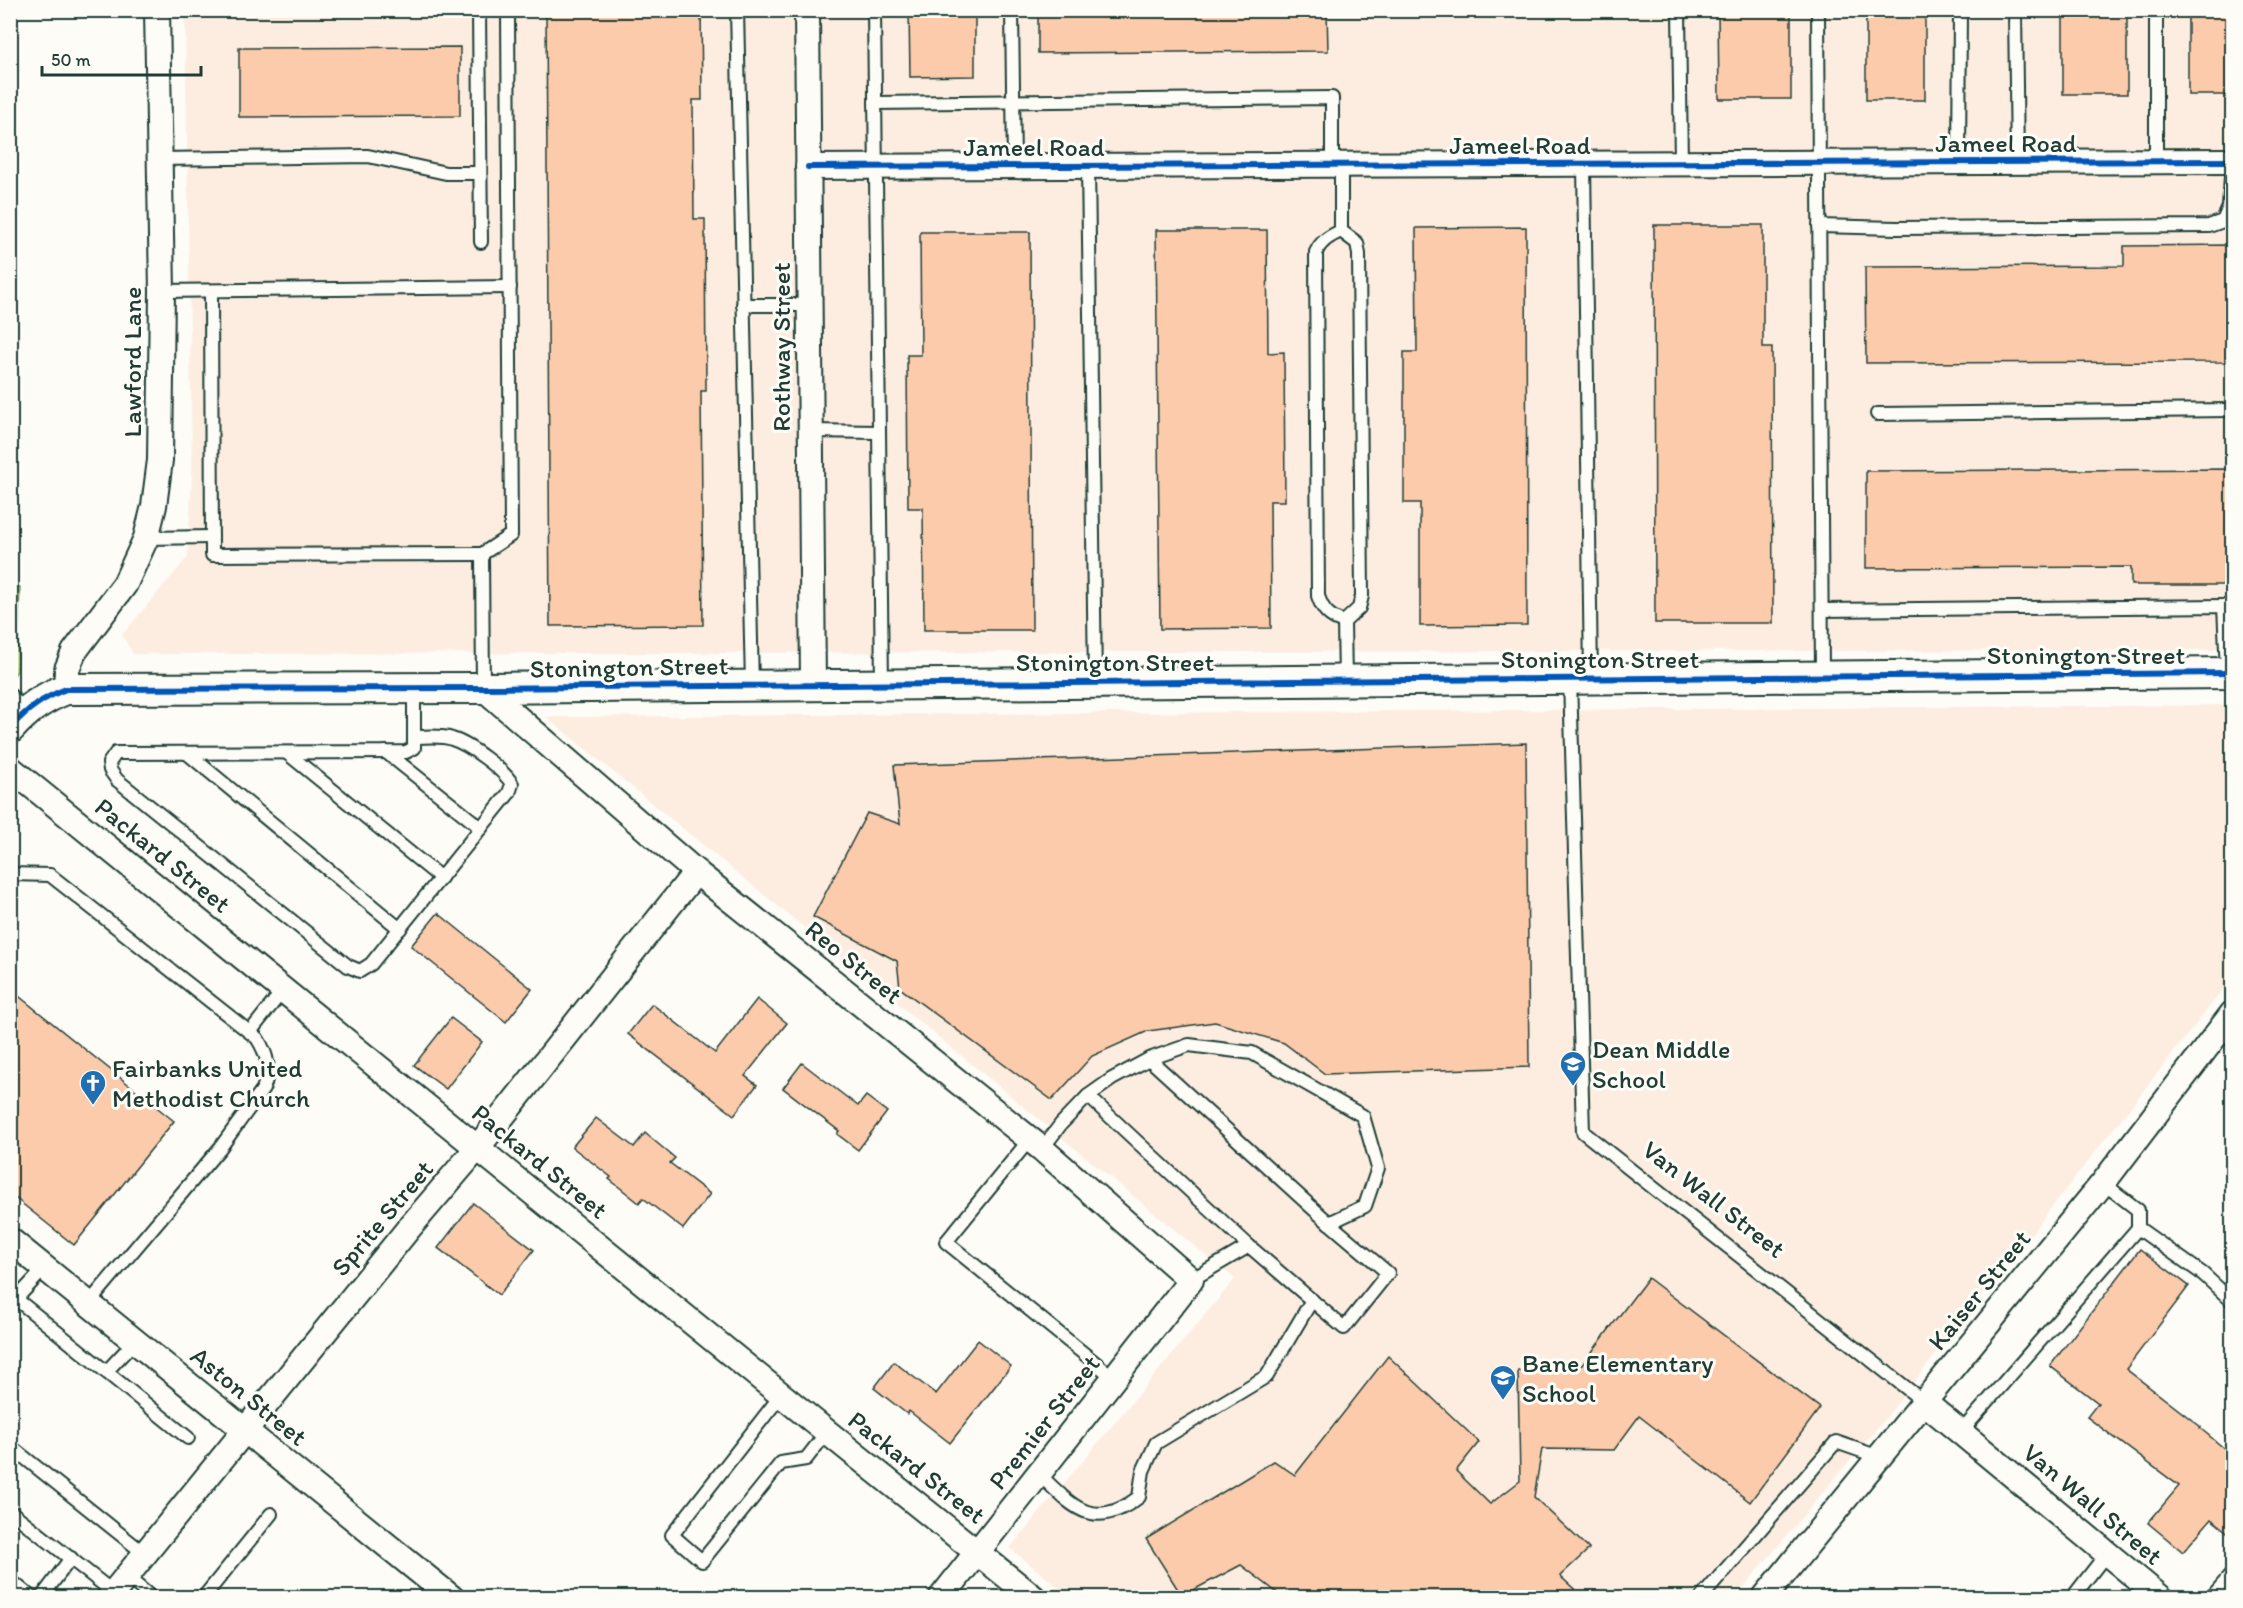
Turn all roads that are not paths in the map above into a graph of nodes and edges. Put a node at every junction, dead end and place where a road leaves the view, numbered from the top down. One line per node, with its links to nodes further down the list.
1 (157, 10): 15 (street, Lawford Lane)
2 (479, 10): 28 (lane)
3 (508, 10): 32 (lane)
4 (737, 10): 35 (lane)
5 (807, 10): 26 (street, Rothway Street)
6 (874, 10): 14 (lane)
7 (1012, 10): 13 (lane)
8 (1679, 10): 22 (lane)
9 (1818, 10): 19 (lane)
10 (1960, 10): 20 (lane)
11 (2015, 10): 18 (lane)
12 (2156, 10): 16 (lane)
13 (1014, 101): 14 (lane); 23 (lane); 24 (lane)
14 (876, 103): 27 (lane)
15 (160, 159): 28 (lane); 33 (street, Lawford Lane)
16 (2156, 161): 17 (street, Jameel Road); 18 (street, Jameel Road)
17 (2232, 161): 29 (lane)
18 (2017, 162): 20 (street, Jameel Road)
19 (1819, 163): 20 (street, Jameel Road); 22 (street, Jameel Road); 29 (lane)
20 (1959, 163)
21 (1584, 164): 22 (street, Jameel Road); 23 (street, Jameel Road); 48 (lane, Van Wall Street)
22 (1681, 164)
23 (1336, 165): 25 (street, Jameel Road); 30 (lane)
24 (1014, 166): 25 (street, Jameel Road); 27 (street, Jameel Road)
25 (1088, 166): 50 (lane)
26 (808, 167): 27 (street, Jameel Road); 36 (street, Rothway Street)
27 (876, 167): 40 (lane)
28 (480, 173): 31 (lane)
29 (1819, 226): 44 (lane)
30 (1341, 231): 45 (lane); 45 (lane)
31 (481, 242)
32 (510, 287): 34 (lane); 43 (lane)
33 (162, 291): 34 (lane); 42 (street, Lawford Lane)
34 (211, 291): 41 (lane)
35 (743, 305): 36 (lane); 53 (lane)
36 (809, 305): 39 (street, Rothway Street)
37 (2232, 410): 38 (lane)
38 (1877, 414)
39 (810, 431): 40 (lane); 51 (street, Rothway Street)
40 (879, 432): 52 (lane)
41 (212, 537): 42 (lane); 43 (lane)
42 (146, 538): 56 (street, Lawford Lane)
43 (482, 554): 55 (lane)
44 (1822, 610): 46 (lane); 47 (lane)
45 (1344, 622): 49 (lane)
46 (2230, 673): 47 (street, Stonington Street)
47 (1822, 676): 48 (street, Stonington Street)
48 (1581, 679): 49 (street, Stonington Street); 90 (lane, Van Wall Street)
49 (1346, 680): 50 (street, Stonington Street)
50 (1095, 682): 52 (street, Stonington Street)
51 (813, 683): 52 (street, Stonington Street); 53 (street, Stonington Street)
52 (882, 683)
53 (752, 685): 55 (street, Stonington Street)
54 (414, 688): 55 (street, Stonington Street); 56 (street, Stonington Street); 58 (lane)
55 (483, 688): 64 (street, Reo Street)
56 (66, 689): 57 (street, Stonington Street)
57 (15, 711)
58 (415, 737): 59 (lane); 63 (lane)
59 (387, 752): 61 (lane); 63 (lane)
60 (187, 753): 61 (lane); 67 (lane); 67 (lane)
61 (287, 753): 66 (lane)
62 (10, 768): 68 (street, Packard Street)
63 (481, 828): 66 (lane)
64 (696, 872): 73 (street, Reo Street); 74 (street, Sprite Street)
65 (10, 874): 70 (lane)
66 (441, 878): 67 (lane)
67 (400, 929)
68 (284, 989): 70 (lane); 74 (street, Packard Street)
69 (2232, 1014): 75 (street, Kaiser Street)
70 (250, 1032): 85 (lane)
71 (1149, 1059): 72 (lane); 76 (lane); 76 (lane)
72 (1088, 1096): 73 (lane); 79 (lane)
73 (1036, 1144): 81 (street, Reo Street); 88 (lane)
74 (478, 1147): 89 (street, Packard Street); 91 (street, Sprite Street)
75 (2103, 1183): 77 (lane); 90 (street, Kaiser Street)
76 (1329, 1223): 83 (lane)
77 (2138, 1228): 84 (lane); 93 (lane)
78 (10, 1240): 80 (street, Aston Street)
79 (1249, 1246): 81 (lane); 83 (lane)
80 (45, 1268): 82 (lane); 85 (street, Aston Street)
81 (1191, 1280): 88 (street, Premier Street)
82 (13, 1296): 87 (lane)
83 (1312, 1300): 97 (lane)
84 (2232, 1301)
85 (89, 1303): 86 (street, Aston Street)
86 (135, 1341): 87 (lane); 91 (street, Aston Street)
87 (106, 1372): 94 (lane)
88 (1114, 1378): 97 (street, Premier Street)
89 (782, 1394): 92 (street, Packard Street); 92 (lane)
90 (1924, 1402): 93 (street, Van Wall Street); 96 (street, Kaiser Street)
91 (245, 1430): 102 (street, Sprite Street); 111 (street, Aston Street)
92 (827, 1432): 100 (street, Packard Street)
93 (1961, 1432): 101 (street, Van Wall Street)
94 (188, 1438)
95 (10, 1446): 102 (lane)
96 (1879, 1457): 114 (lane); 115 (street, Kaiser Street)
97 (1039, 1474): 100 (street, Premier Street)
98 (10, 1511): 103 (lane)
99 (271, 1514): 110 (lane)
100 (979, 1552): 112 (street, Premier Street); 113 (street, Packard Street)
101 (2107, 1552): 116 (lane); 117 (street, Van Wall Street)
102 (145, 1554): 106 (street, Sprite Street)
103 (71, 1558): 106 (lane); 108 (lane)
104 (2232, 1578): 118 (lane)
105 (10, 1580): 107 (lane)
106 (116, 1589): 109 (lane)
107 (32, 1598)
108 (42, 1598)
109 (152, 1598)
110 (203, 1598)
111 (452, 1598)
112 (941, 1598)
113 (1034, 1598)
114 (1701, 1598)
115 (1764, 1598)
116 (2072, 1598)
117 (2161, 1598)
118 (2211, 1598)

